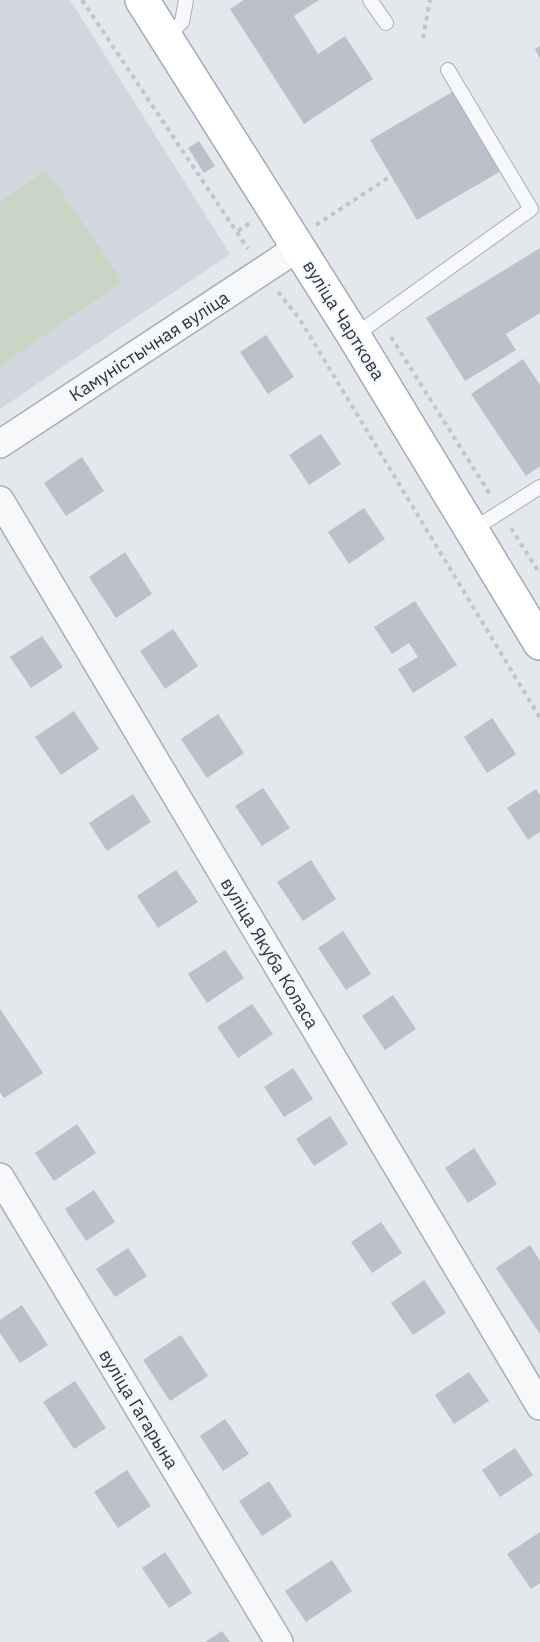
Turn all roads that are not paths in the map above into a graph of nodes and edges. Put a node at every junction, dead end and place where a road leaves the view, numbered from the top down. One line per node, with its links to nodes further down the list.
1 (142, 0): 5 (main road, вуліца Чарткова)
2 (186, 0): 5 (lane)
3 (370, 0): 4 (lane)
4 (386, 23)
5 (166, 37): 7 (main road, вуліца Чарткова)
6 (448, 70): 8 (lane)
7 (306, 237): 8 (main road, вуліца Чарткова); 9 (street, Камуністычная вуліца)
8 (354, 336): 12 (main road, вуліца Чарткова)
9 (0, 444)
10 (540, 487): 12 (lane)
11 (0, 500): 15 (street, вуліца Якуба Коласа)
12 (471, 530): 13 (main road, вуліца Чарткова)
13 (540, 643)
14 (0, 1177): 16 (street, вуліца Гагарына)
15 (540, 1406)
16 (279, 1642)

